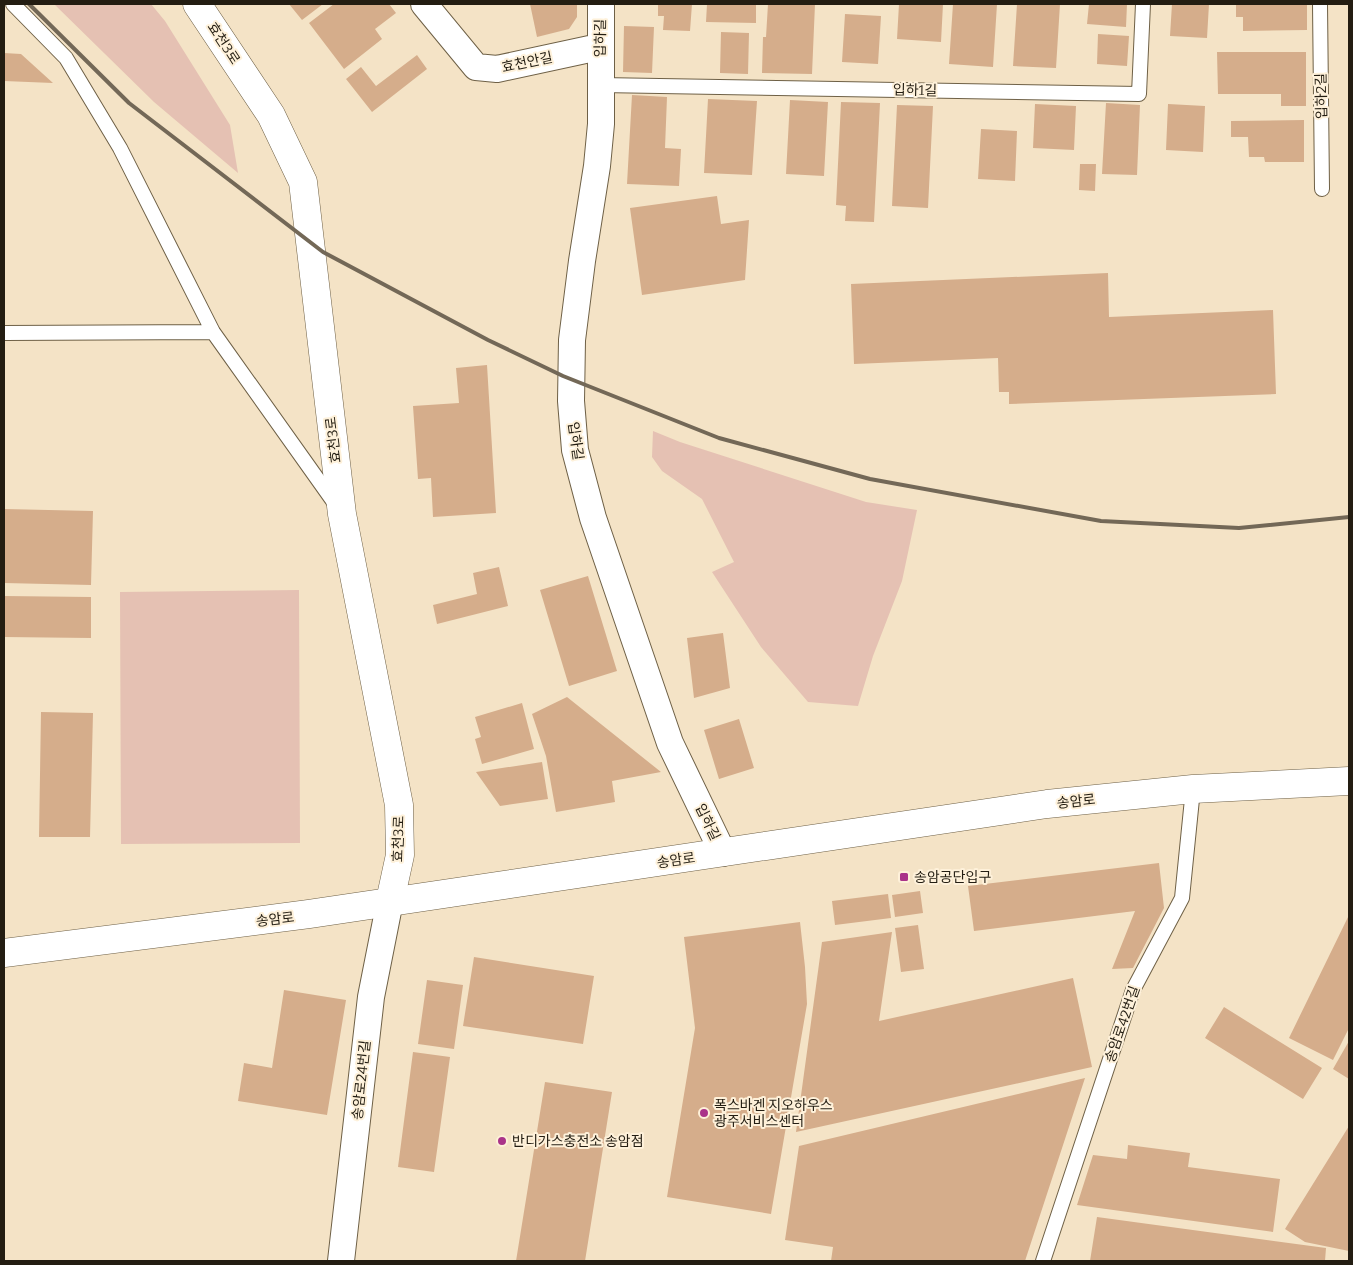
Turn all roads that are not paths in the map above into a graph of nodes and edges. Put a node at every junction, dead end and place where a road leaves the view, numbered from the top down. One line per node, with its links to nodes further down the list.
1 (13, 4): 10 (lane)
2 (197, 4): 12 (main road, 효천3로)
3 (424, 4): 7 (street, 효천안길)
4 (600, 4): 7 (street, 입하길)
5 (1143, 4): 8 (lane, 입하1길)
6 (1320, 4): 9 (lane, 입하2길)
7 (600, 47): 8 (street, 입하길)
8 (600, 85): 15 (street, 입하길)
9 (1322, 189)
10 (213, 332): 11 (lane); 12 (lane)
11 (4, 333)
12 (342, 514): 16 (main road, 효천3로)
13 (1349, 782): 14 (main road, 송암로)
14 (1194, 789): 15 (main road, 송암로); 19 (lane, 송암로42번길)
15 (724, 853): 16 (main road, 송암로)
16 (390, 901): 17 (main road, 송암로); 18 (street, 송암로24번길)
17 (4, 953)
18 (341, 1261)
19 (1043, 1261)

